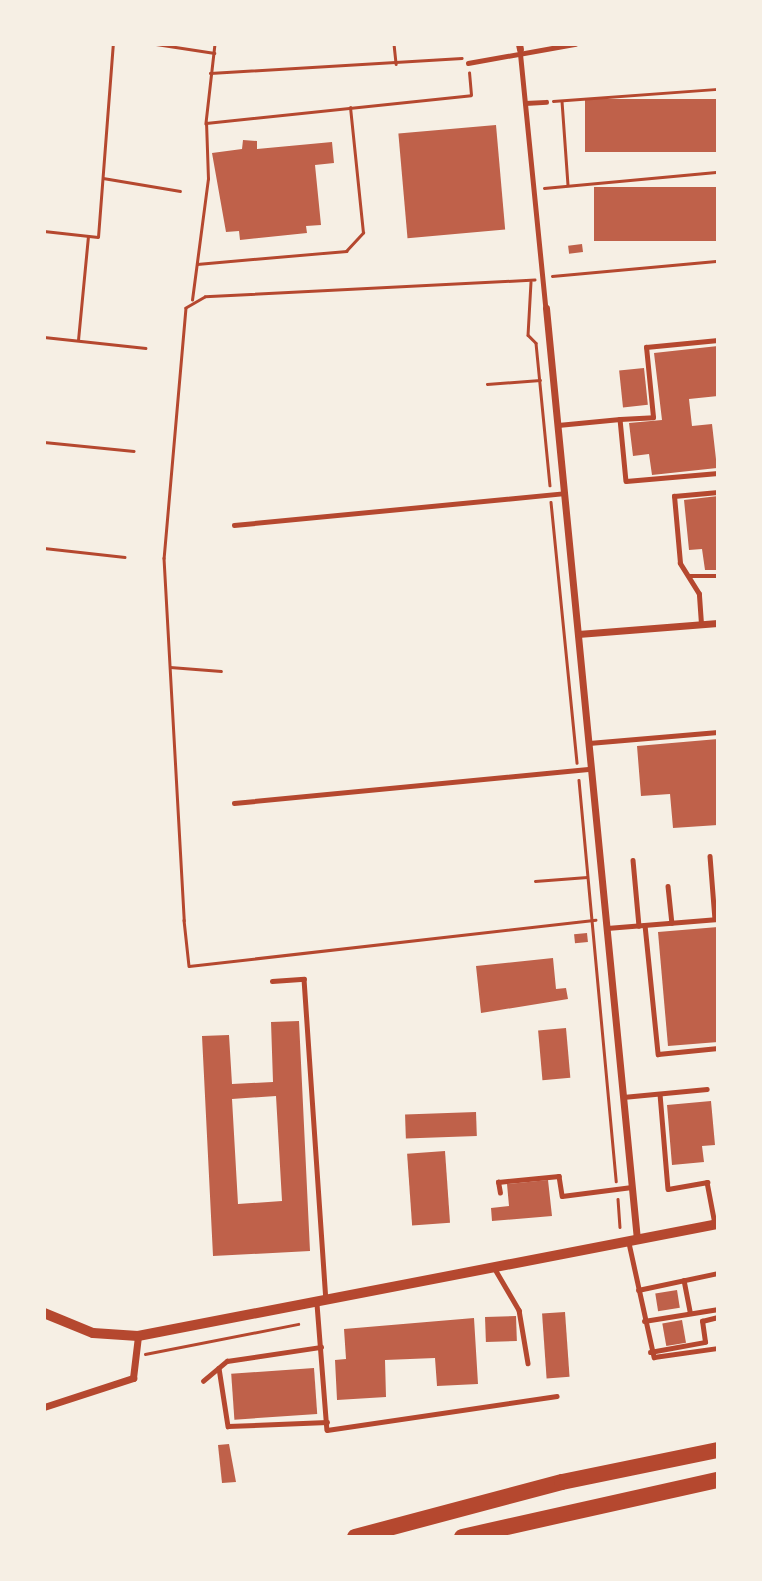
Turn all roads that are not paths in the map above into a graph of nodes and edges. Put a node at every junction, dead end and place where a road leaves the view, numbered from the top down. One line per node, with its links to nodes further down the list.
1 (575, 44): 2 (lane)
2 (520, 46): 3 (lane); 5 (lane)
3 (470, 64)
4 (546, 102): 5 (lane)
5 (526, 103): 6 (lane)
6 (546, 308): 9 (street)
7 (718, 340): 8 (lane)
8 (620, 419): 9 (lane); 10 (lane)
9 (558, 425): 12 (street)
10 (718, 473)
11 (718, 492): 14 (lane)
12 (564, 493): 13 (lane); 18 (street)
13 (234, 525)
14 (688, 576): 15 (lane); 17 (lane)
15 (718, 576)
16 (718, 623): 17 (street)
17 (701, 624): 18 (street)
18 (578, 634): 20 (street)
19 (718, 732): 20 (lane)
20 (589, 743): 21 (street)
21 (591, 769): 22 (lane); 29 (street)
22 (234, 803)
23 (710, 856): 26 (lane)
24 (633, 860): 28 (lane)
25 (668, 886): 27 (lane)
26 (717, 919): 27 (lane)
27 (672, 922): 28 (lane)
28 (642, 925): 29 (lane); 31 (lane)
29 (607, 928): 34 (street)
30 (272, 981): 43 (lane)
31 (718, 1048)
32 (707, 1090): 33 (lane)
33 (660, 1094): 34 (lane); 37 (lane)
34 (623, 1097): 35 (street)
35 (632, 1187): 36 (lane); 38 (street)
36 (500, 1194)
37 (716, 1224): 38 (street)
38 (633, 1241): 39 (street); 42 (lane)
39 (495, 1268): 43 (street); 53 (lane)
40 (718, 1273): 41 (lane)
41 (684, 1280): 42 (lane); 45 (lane)
42 (638, 1290): 48 (lane)
43 (322, 1302): 49 (street); 50 (lane)
44 (718, 1309): 45 (lane)
45 (690, 1312): 48 (lane)
46 (44, 1313): 49 (street)
47 (718, 1317): 52 (lane)
48 (644, 1321): 52 (lane)
49 (138, 1336): 57 (street)
50 (320, 1347): 54 (lane); 58 (lane)
51 (718, 1348): 52 (lane)
52 (650, 1352)
53 (528, 1363)
54 (219, 1368): 55 (lane); 58 (lane)
55 (203, 1381)
56 (557, 1396): 58 (lane)
57 (44, 1407)
58 (327, 1422)
59 (718, 1450): 61 (highway)
60 (718, 1480): 62 (highway)
61 (355, 1537)
62 (462, 1537)

